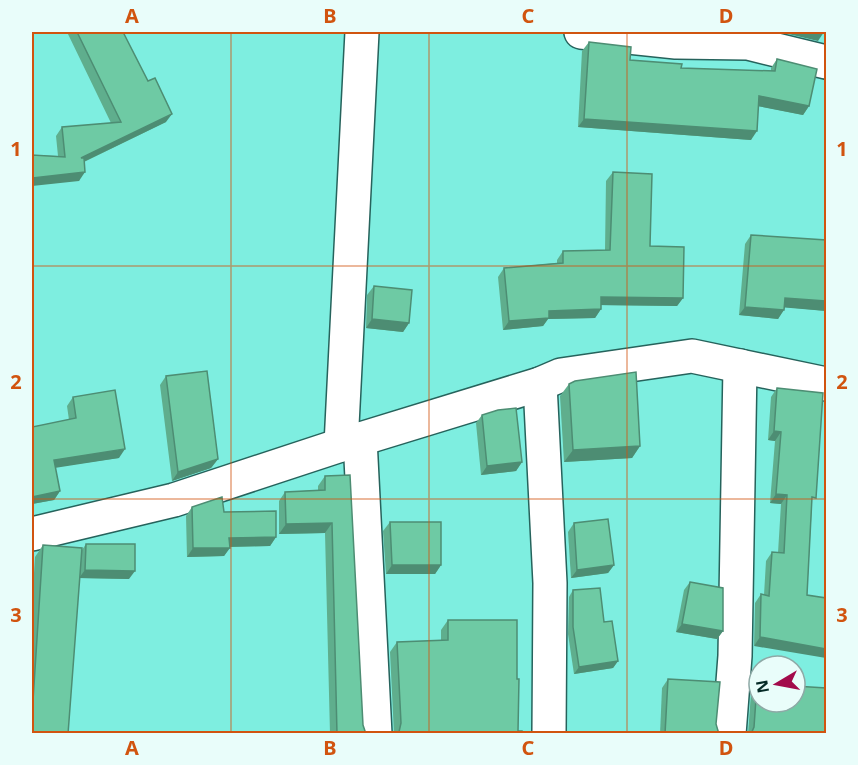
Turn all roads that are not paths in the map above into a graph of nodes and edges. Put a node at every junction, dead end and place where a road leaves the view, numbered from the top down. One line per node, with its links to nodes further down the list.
1 (362, 32): 7 (street)
2 (581, 32): 3 (street)
3 (826, 62)
4 (740, 366): 5 (street); 6 (street); 11 (street)
5 (540, 384): 7 (street); 10 (street)
6 (826, 384)
7 (350, 442): 8 (street); 9 (street)
8 (32, 534)
9 (375, 734)
10 (549, 734)
11 (729, 734)

